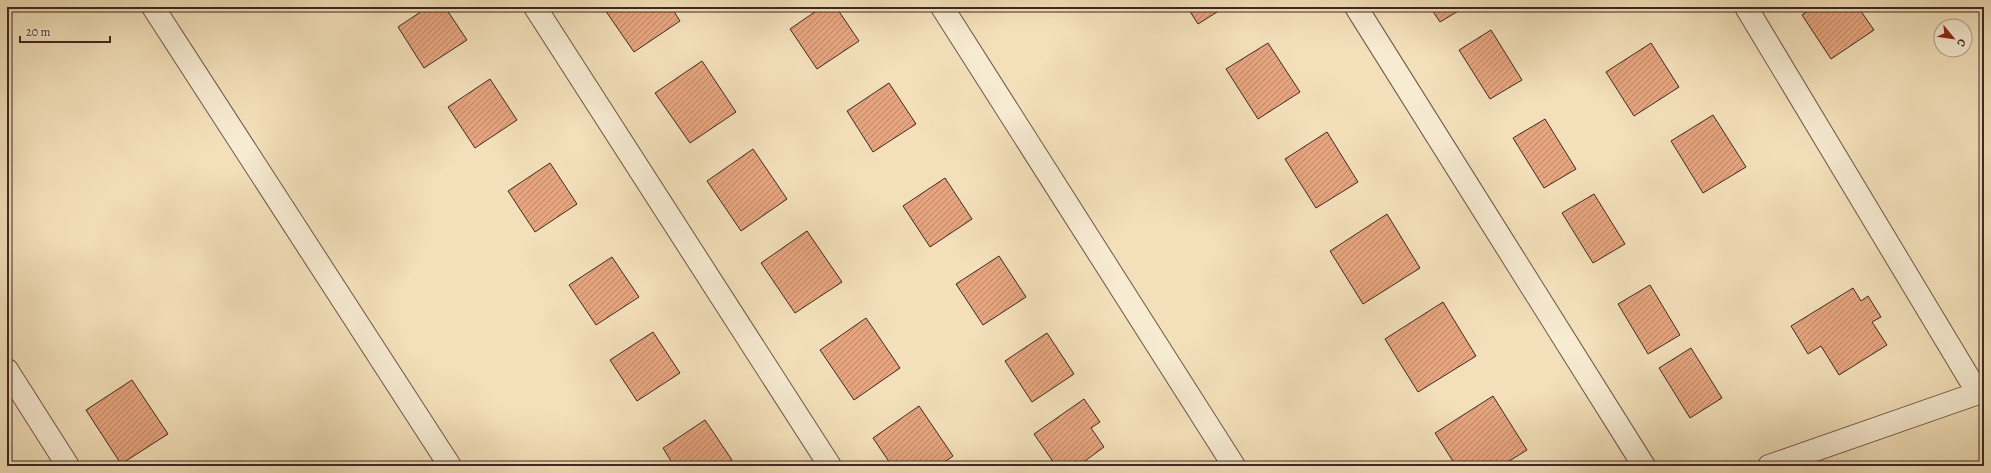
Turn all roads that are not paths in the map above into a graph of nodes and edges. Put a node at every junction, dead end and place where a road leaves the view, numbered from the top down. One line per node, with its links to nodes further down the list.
1 (153, 7): 9 (street)
2 (535, 7): 10 (street)
3 (942, 7): 11 (street)
4 (1356, 7): 12 (street)
5 (1746, 7): 7 (street)
6 (7, 370): 8 (street)
7 (1981, 392): 13 (street)
8 (68, 466)
9 (450, 466)
10 (830, 466)
11 (1234, 466)
12 (1644, 466)
13 (1769, 466)

